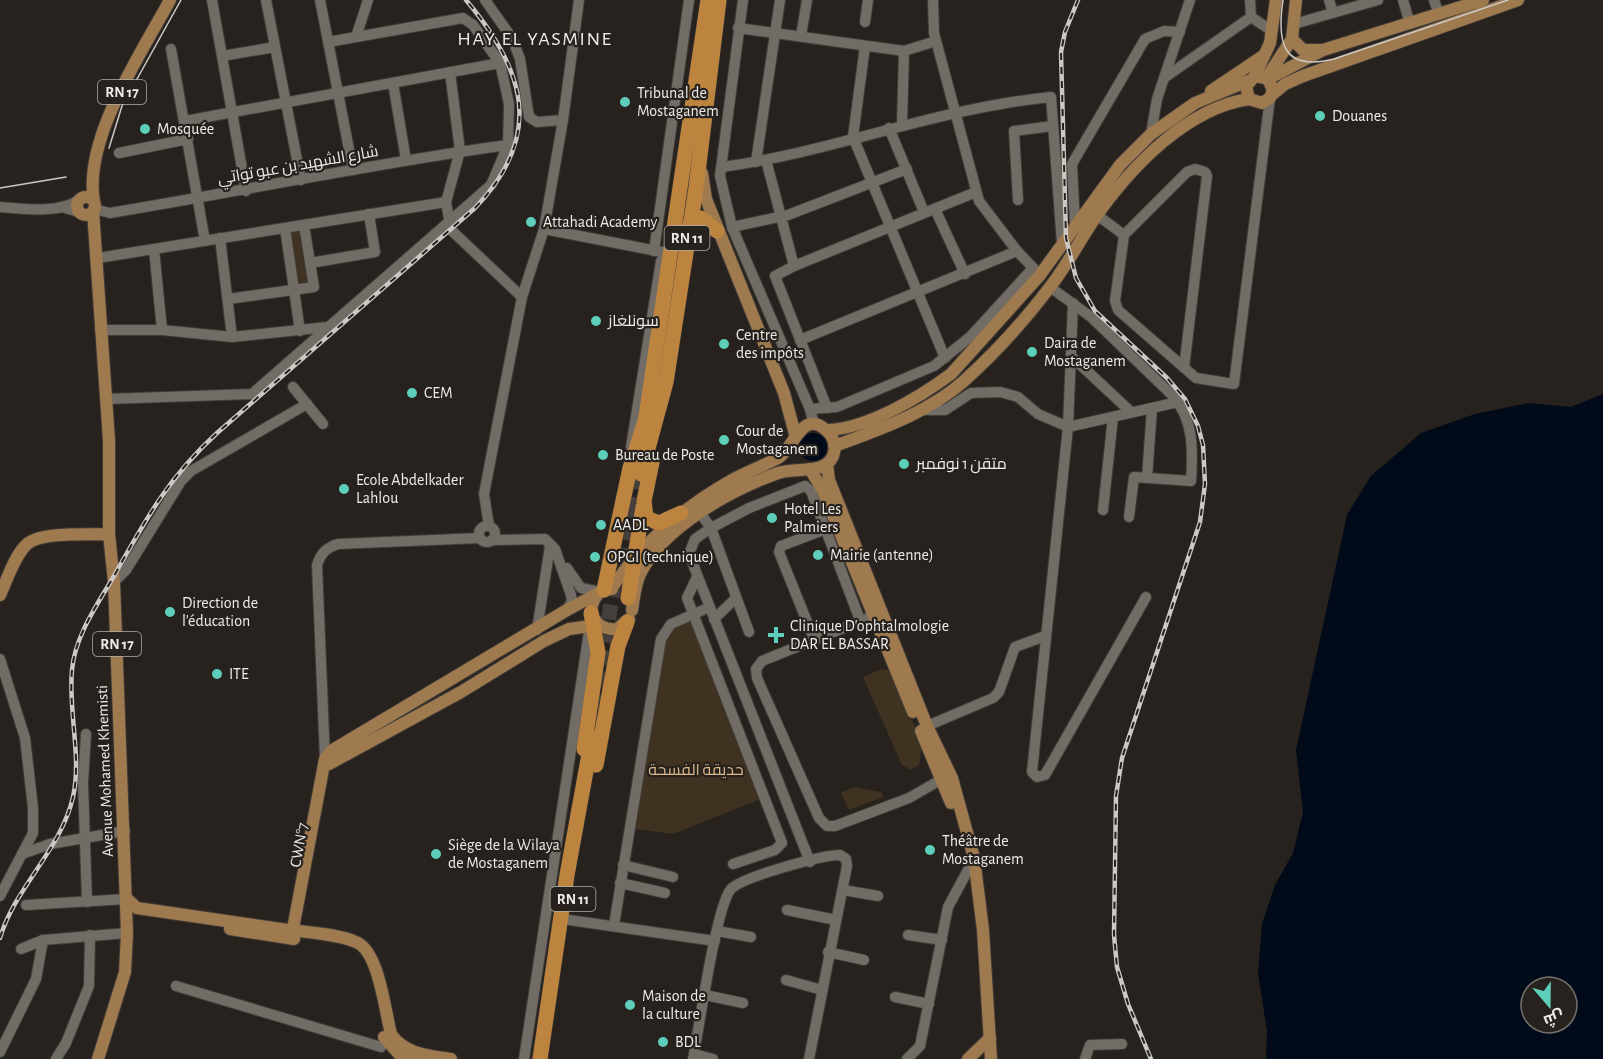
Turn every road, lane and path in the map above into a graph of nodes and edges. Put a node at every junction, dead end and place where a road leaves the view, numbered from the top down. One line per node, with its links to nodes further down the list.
1 (170, 0): 86 (main road, RN 17)
2 (212, 0): 47 (street)
3 (266, 0): 42 (street)
4 (320, 0): 41 (street)
5 (368, 0): 38 (street)
6 (485, 0): 59 (street)
7 (579, 0): 59 (street)
8 (689, 0): 105 (street)
9 (708, 0): 78 (highway, RN 11)
10 (719, 0): 71 (highway, RN 11)
11 (743, 0): 33 (street)
12 (780, 0): 36 (street)
13 (807, 0): 37 (street)
14 (868, 0): 30 (street)
15 (933, 0): 40 (street)
16 (1190, 0): 34 (street)
17 (1250, 0): 29 (street)
18 (1276, 0): 35 (main road)
19 (1296, 0): 31 (main road)
20 (1329, 0): 27 (street)
21 (1376, 0): 27 (street)
22 (1403, 0): 32 (street)
23 (1434, 0): 28 (street)
24 (1483, 0): 26 (main road)
25 (1518, 0): 54 (main road)
26 (1469, 2): 28 (main road)
27 (1333, 13): 31 (street)
28 (1439, 15): 32 (main road)
29 (1251, 17): 35 (street); 50 (street)
30 (865, 22)
31 (1294, 24): 39 (main road)
32 (1410, 24): 45 (main road)
33 (738, 28): 36 (street); 74 (street)
34 (1180, 32): 50 (street); 94 (street)
35 (1272, 32): 51 (main road)
36 (775, 33): 37 (street); 73 (street)
37 (801, 36): 43 (street)
38 (356, 37): 41 (street); 48 (street)
39 (1292, 39): 45 (main road); 51 (main road)
40 (936, 41): 46 (street); 58 (street)
41 (328, 42): 53 (street)
42 (275, 46): 47 (street); 56 (street)
43 (865, 46): 46 (street); 66 (street)
44 (171, 49): 60 (street)
45 (1323, 50): 51 (main road)
46 (904, 51): 61 (street)
47 (222, 56): 57 (street)
48 (500, 63): 49 (street); 68 (street)
49 (450, 72): 52 (street); 69 (street)
50 (1164, 78): 65 (street)
51 (1255, 78): 54 (main road); 55 (main road); 65 (main road)
52 (393, 83): 53 (street); 72 (street)
53 (338, 93): 56 (street); 76 (street)
54 (1271, 96): 55 (main road); 64 (street)
55 (1251, 101): 64 (street); 90 (main road)
56 (286, 102): 57 (street); 77 (street)
57 (232, 111): 60 (street); 80 (street)
58 (956, 112): 61 (street); 62 (street); 81 (street)
59 (563, 120): 97 (street)
60 (184, 121): 67 (street)
61 (902, 124): 63 (street)
62 (1053, 126): 84 (street); 103 (street)
63 (889, 128): 66 (street); 75 (street)
64 (1268, 128): 127 (street)
65 (1151, 134): 94 (main road)
66 (853, 137): 73 (street); 79 (street)
67 (188, 139): 70 (street); 82 (street)
68 (508, 145): 69 (street, شارع الشهيد بن عبو تواتي); 92 (street)
69 (460, 152): 72 (street, شارع الشهيد بن عبو تواتي); 85 (street)
70 (119, 153)
71 (700, 153): 83 (highway, RN 11); 98 (main road)
72 (406, 160): 76 (street, شارع الشهيد بن عبو تواتي)
73 (761, 161): 74 (street); 91 (street)
74 (722, 167): 98 (street)
75 (907, 169): 79 (street); 88 (street)
76 (353, 170): 77 (street, شارع الشهيد بن عبو تواتي)
77 (301, 180): 80 (street, شارع الشهيد بن عبو تواتي)
78 (681, 182): 83 (main road); 107 (highway, RN 11)
79 (870, 183): 91 (street); 95 (street)
80 (246, 191): 82 (street, شارع الشهيد بن عبو تواتي)
81 (976, 192): 88 (street); 106 (street)
82 (199, 198): 86 (street, شارع الشهيد بن عبو تواتي); 102 (street)
83 (694, 199): 98 (main road); 99 (highway, RN 11)
84 (1018, 200)
85 (446, 202): 89 (street); 92 (street)
86 (88, 204): 87 (street); 108 (main road, Avenue Mohamed Khemisti / RN 17)
87 (0, 207)
88 (930, 210): 95 (street); 112 (street)
89 (369, 214): 93 (street); 109 (street)
90 (1097, 215): 100 (street); 113 (main road)
91 (781, 217): 98 (street); 110 (street)
92 (450, 222): 116 (street); 119 (street)
93 (304, 225): 96 (street); 109 (street)
94 (1075, 225): 103 (main road)
95 (890, 226): 110 (street); 115 (street)
96 (285, 228): 101 (street); 114 (street)
97 (544, 229): 105 (street); 116 (street)
98 (724, 229): 99 (highway); 129 (main road, RN 11); 136 (street)
99 (688, 230): 130 (highway, RN 11)
100 (1124, 235): 127 (street); 127 (street)
101 (220, 238): 102 (street); 117 (street)
102 (205, 241): 104 (street)
103 (1062, 244): 111 (main road)
104 (154, 249): 108 (street); 121 (street)
105 (654, 251): 107 (street)
106 (1017, 251): 111 (street); 112 (street)
107 (671, 253): 148 (highway, RN 11); 148 (street)
108 (98, 258): 120 (main road, Avenue Mohamed Khemisti / RN 17)
109 (310, 263): 114 (street)
110 (794, 266): 124 (street)
111 (1036, 271): 126 (street); 143 (main road)
112 (965, 274): 115 (street)
113 (1050, 287): 118 (street); 137 (main road)
114 (292, 291): 117 (street); 122 (street)
115 (917, 292): 124 (street); 126 (street)
116 (522, 297): 155 (street)
117 (228, 299): 123 (street)
118 (1073, 303): 125 (street); 132 (street)
119 (328, 327): 122 (street); 131 (street)
120 (100, 330): 121 (street); 131 (main road, Avenue Mohamed Khemisti / RN 17)
121 (162, 330): 123 (street)
122 (300, 331): 123 (street)
123 (232, 337)
124 (800, 340): 134 (street)
125 (1071, 356): 138 (street); 142 (street)
126 (945, 358): 134 (street)
127 (1185, 368)
128 (294, 387): 133 (street)
129 (784, 393): 141 (main road, RN 11); 144 (main road, RN 11)
130 (663, 395): 148 (highway, RN 11); 150 (highway)
131 (106, 399): 158 (main road, Avenue Mohamed Khemisti / RN 17)
132 (1178, 402): 135 (street); 149 (street)
133 (307, 404): 140 (street); 165 (street)
134 (827, 408): 136 (street)
135 (1152, 408): 138 (street); 149 (street)
136 (810, 409): 141 (street)
137 (920, 410): 142 (street); 145 (main road)
138 (1131, 412): 139 (street)
139 (1113, 417): 142 (street); 151 (street)
140 (323, 424)
141 (813, 425): 143 (main road); 144 (main road)
142 (1068, 427): 179 (street)
143 (827, 430): 145 (main road)
144 (793, 439): 147 (main road); 152 (main road)
145 (835, 446): 146 (main road)
146 (827, 464): 147 (main road); 182 (main road)
147 (807, 468): 153 (main road); 173 (main road)
148 (636, 472): 166 (highway)
149 (1147, 478): 154 (street)
150 (643, 507): 152 (highway); 162 (highway)
151 (1103, 510)
152 (681, 513): 162 (main road)
153 (700, 513): 156 (street); 171 (main road)
154 (1129, 517)
155 (489, 526): 159 (street); 160 (street)
156 (711, 528): 157 (street); 164 (street); 169 (street)
157 (826, 529): 175 (street); 180 (street)
158 (109, 534): 165 (main road, Avenue Mohamed Khemisti / RN 17); 167 (main road)
159 (480, 538): 160 (street); 185 (street)
160 (492, 540): 161 (street)
161 (550, 546): 163 (street); 177 (street)
162 (633, 560): 166 (main road); 171 (highway)
163 (561, 563): 166 (street); 170 (street)
164 (697, 577): 172 (street); 174 (street)
165 (114, 582): 188 (main road, Avenue Mohamed Khemisti / RN 17)
166 (604, 591): 170 (main road); 171 (main road); 176 (main road)
167 (0, 595)
168 (1146, 597): 179 (street)
169 (736, 598): 174 (street); 178 (street)
170 (567, 610): 177 (main road)
171 (629, 610): 176 (main road); 187 (highway)
172 (698, 611): 194 (street); 195 (street)
173 (873, 616): 175 (street); 186 (main road)
174 (714, 619): 193 (street)
175 (861, 621): 180 (street)
176 (593, 622): 185 (main road); 187 (highway); 239 (street)
177 (537, 630): 185 (main road)
178 (749, 632)
179 (1045, 636): 182 (street)
180 (814, 639): 186 (street)
181 (0, 659): 189 (street)
182 (927, 726): 229 (main road)
183 (86, 734): 190 (street)
184 (593, 739): 187 (highway, RN 11)
185 (331, 761): 212 (main road, CWN°7)
186 (942, 779): 196 (main road)
187 (581, 821): 208 (highway, RN 11); 240 (highway, RN 11)
188 (125, 831): 190 (street); 203 (main road, Avenue Mohamed Khemisti / RN 17)
189 (33, 832): 191 (street); 192 (street)
190 (84, 837): 191 (street); 204 (street)
191 (50, 844): 192 (street)
192 (22, 854): 201 (street)
193 (810, 862): 199 (street); 215 (street)
194 (733, 864)
195 (623, 865): 197 (street); 198 (street)
196 (968, 870): 218 (street); 229 (main road)
197 (674, 877)
198 (620, 883): 200 (street); 210 (street)
199 (843, 890): 202 (street); 209 (street)
200 (665, 893)
201 (0, 896)
202 (878, 896)
203 (127, 900): 204 (street); 207 (main road, Avenue Mohamed Khemisti / RN 17); 212 (main road)
204 (87, 902): 205 (street)
205 (26, 905)
206 (787, 910): 209 (street)
207 (128, 913): 211 (main road, Avenue Mohamed Khemisti / RN 17); 212 (main road)
208 (569, 920): 210 (street); 241 (highway, RN 11)
209 (836, 920): 220 (street)
210 (614, 925): 215 (street)
211 (128, 933): 213 (street); 235 (main road, Avenue Mohamed Khemisti / RN 17)
212 (296, 934): 230 (main road)
213 (90, 935): 217 (street); 234 (street)
214 (908, 935): 218 (street)
215 (716, 936): 216 (street); 225 (street)
216 (751, 937)
217 (43, 940): 219 (street); 232 (street)
218 (942, 940): 228 (street)
219 (21, 948)
220 (828, 952): 221 (street); 224 (street)
221 (864, 960)
222 (786, 980): 224 (street)
223 (176, 986): 230 (street)
224 (822, 990): 243 (street)
225 (705, 995): 227 (street); 233 (street)
226 (895, 997): 228 (street)
227 (742, 1003)
228 (929, 1004): 244 (street)
229 (987, 1039): 245 (main road); 246 (main road); 247 (main road)
230 (386, 1040): 236 (street); 237 (main road); 238 (main road)
231 (1122, 1044): 248 (street)
232 (0, 1052)
233 (693, 1056): 242 (street)
234 (56, 1059)
235 (98, 1059)
236 (376, 1059)
237 (411, 1059)
238 (451, 1059)
239 (524, 1059)
240 (540, 1059)
241 (551, 1059)
242 (713, 1059)
243 (810, 1059)
244 (907, 1059)
245 (968, 1059)
246 (986, 1059)
247 (991, 1059)
248 (1085, 1059)

